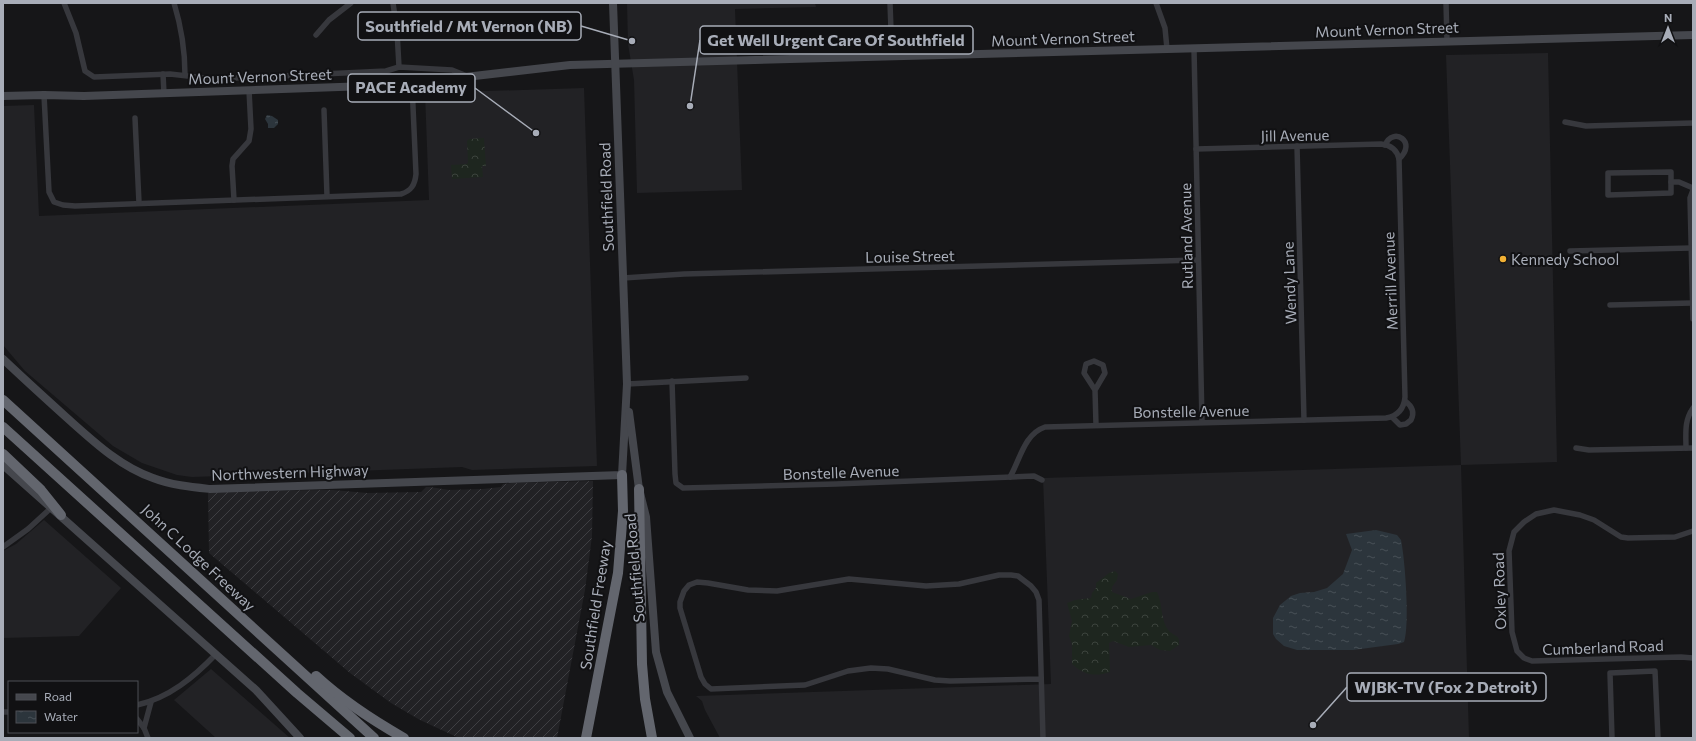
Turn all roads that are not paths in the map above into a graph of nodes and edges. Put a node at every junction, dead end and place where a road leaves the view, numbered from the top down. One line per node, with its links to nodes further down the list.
1 (64, 3): 17 (street)
2 (174, 3): 18 (street)
3 (351, 3): 9 (street)
4 (393, 3): 16 (street)
5 (613, 3): 15 (main road, Southfield Road)
6 (890, 3): 14 (street)
7 (1156, 3): 12 (street)
8 (1446, 3): 11 (street)
9 (316, 35)
10 (1693, 35): 11 (main road, Mount Vernon Street)
11 (1447, 41): 13 (main road, Mount Vernon Street)
12 (1167, 49): 13 (main road, Mount Vernon Street); 14 (main road, Mount Vernon Street)
13 (1194, 49): 31 (street, Rutland Avenue)
14 (892, 57): 15 (main road, Mount Vernon Street)
15 (616, 65): 19 (main road, Mount Vernon Street); 42 (main road, Southfield Road)
16 (399, 68): 18 (street); 19 (street)
17 (163, 74): 18 (street); 22 (street)
18 (184, 76)
19 (470, 77): 20 (main road, Mount Vernon Street)
20 (412, 84): 21 (main road, Mount Vernon Street); 36 (street)
21 (249, 90): 22 (main road, Mount Vernon Street); 37 (street)
22 (164, 94): 23 (main road, Mount Vernon Street)
23 (44, 95): 24 (main road, Mount Vernon Street); 38 (street)
24 (3, 96)
25 (324, 110): 36 (street)
26 (135, 118): 38 (street)
27 (1565, 122): 28 (street)
28 (1693, 123)
29 (1385, 145): 30 (street, Jill Avenue); 32 (street, Jill Avenue); 33 (street)
30 (1297, 146): 31 (street, Jill Avenue); 55 (street, Wendy Lane)
31 (1196, 149): 41 (street, Rutland Avenue)
32 (1394, 149): 33 (street, Merrill Avenue)
33 (1399, 159): 52 (street, Merrill Avenue)
34 (1671, 182): 34 (street); 35 (street)
35 (1693, 189): 39 (street)
36 (327, 196): 37 (street)
37 (234, 200): 38 (street)
38 (138, 203)
39 (1691, 248): 40 (street); 43 (street)
40 (1570, 251)
41 (1198, 260): 42 (street, Louise Street); 56 (street, Rutland Avenue)
42 (623, 278): 49 (main road, Southfield Road)
43 (1692, 304): 44 (street); 45 (street)
44 (1610, 305)
45 (1693, 319)
46 (3, 359): 64 (main road, Northwestern Highway)
47 (746, 378): 48 (street)
48 (672, 381): 49 (street); 65 (street, Bonstelle Avenue)
49 (627, 387): 64 (main road, Southfield Road); 67 (main road, Southfield Road)
50 (1095, 390): 50 (street); 57 (street)
51 (3, 400): 70 (highway, John C Lodge Freeway)
52 (1405, 401): 54 (street, Merrill Avenue); 54 (street)
53 (1693, 408): 60 (street)
54 (1392, 417): 55 (street, Bonstelle Avenue)
55 (1304, 420): 56 (street, Bonstelle Avenue)
56 (1202, 422): 57 (street, Bonstelle Avenue)
57 (1096, 425): 65 (street, Bonstelle Avenue)
58 (3, 427): 77 (highway)
59 (1576, 448): 60 (street)
60 (1686, 448): 61 (street)
61 (1693, 448)
62 (3, 454): 69 (highway)
63 (3, 465): 68 (main road)
64 (622, 475): 88 (highway, Southfield Freeway)
65 (1010, 477): 66 (street, Bonstelle Avenue)
66 (1042, 480)
67 (639, 489): 89 (highway); 90 (main road, Southfield Road)
68 (51, 508): 69 (main road); 72 (street)
69 (61, 515): 74 (main road)
70 (136, 520): 86 (highway, John C Lodge Freeway); 87 (highway)
71 (1693, 531): 73 (street, Oxley Road)
72 (3, 547)
73 (1517, 651): 75 (street, Cumberland Road)
74 (216, 654): 78 (street); 83 (main road)
75 (1693, 658)
76 (1041, 679): 76 (street); 91 (street)
77 (298, 693): 84 (highway); 85 (highway)
78 (151, 702): 79 (street); 81 (street)
79 (138, 705)
80 (138, 720): 81 (street)
81 (144, 728): 82 (street)
82 (148, 738)
83 (300, 738)
84 (345, 738)
85 (350, 738)
86 (374, 738)
87 (404, 738)
88 (586, 738)
89 (652, 738)
90 (690, 738)
91 (1043, 738)
92 (1612, 738): 93 (street)
93 (1658, 738)

